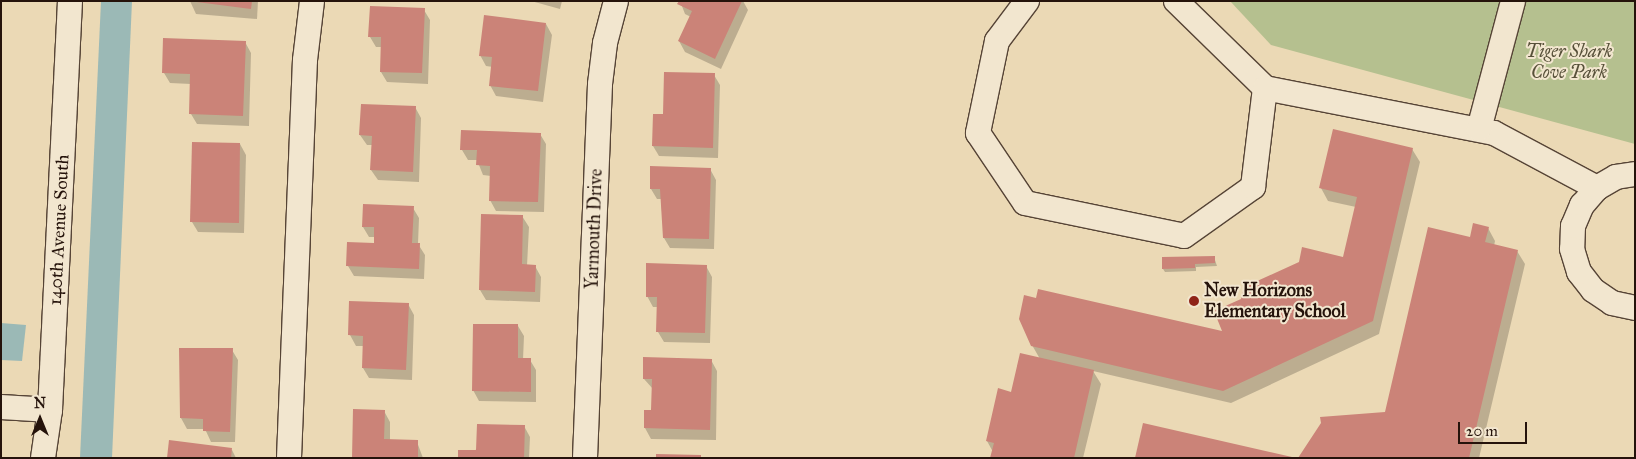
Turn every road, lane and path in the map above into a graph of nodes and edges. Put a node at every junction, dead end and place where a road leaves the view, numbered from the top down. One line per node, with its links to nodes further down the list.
1 (70, 1): 13 (street, 140th Avenue South)
2 (312, 1): 15 (street)
3 (616, 1): 16 (street, Yarmouth Drive)
4 (1027, 1): 7 (street)
5 (1176, 1): 7 (street)
6 (1513, 1): 8 (street)
7 (1265, 88): 8 (street)
8 (1479, 130): 10 (street)
9 (1635, 174): 10 (street)
10 (1597, 188): 11 (street)
11 (1635, 308)
12 (1, 408): 13 (street)
13 (50, 410): 14 (street, 140th Avenue South)
14 (43, 458)
15 (289, 458)
16 (585, 458)

